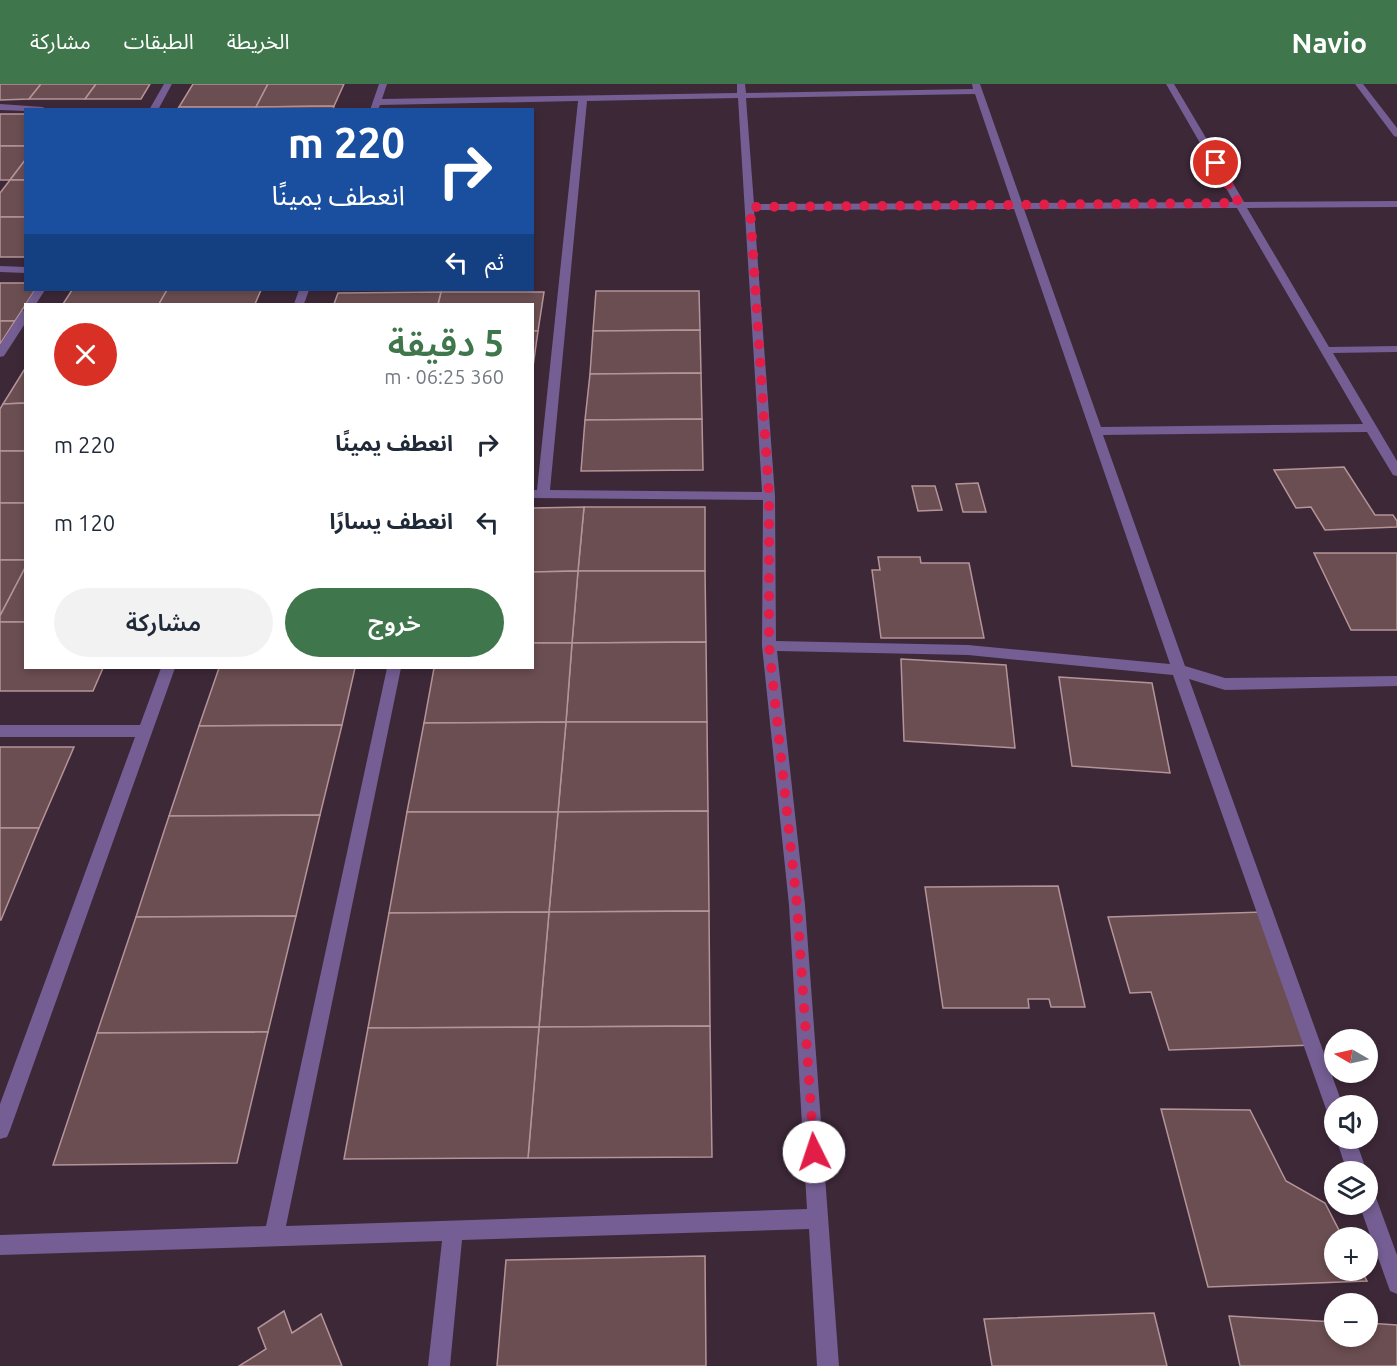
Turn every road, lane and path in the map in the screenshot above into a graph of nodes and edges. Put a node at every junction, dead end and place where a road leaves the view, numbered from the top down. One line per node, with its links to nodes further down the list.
1 (168, 84): 10 (street)
2 (383, 84): 8 (street)
3 (1170, 84): 13 (street)
4 (1359, 84): 12 (street)
5 (977, 87): 6 (street); 14 (street)
6 (741, 89): 7 (street); 16 (street)
7 (583, 98): 8 (street); 26 (street)
8 (376, 106)
9 (0, 108): 11 (street)
10 (154, 108)
11 (24, 109)
12 (1397, 134)
13 (1239, 203): 14 (street); 15 (street); 21 (street)
14 (1018, 204): 16 (street); 24 (street)
15 (1397, 204)
16 (750, 207): 27 (street)
17 (0, 269): 18 (street)
18 (24, 270)
19 (24, 316): 22 (street)
20 (1397, 349): 21 (street)
21 (1325, 350): 23 (street)
22 (0, 354)
23 (1371, 428): 24 (street); 25 (street)
24 (1098, 431): 31 (street)
25 (1397, 472)
26 (538, 494): 27 (street)
27 (769, 496): 28 (street)
28 (769, 646): 31 (street); 38 (street)
29 (168, 669): 34 (street)
30 (394, 669): 40 (street)
31 (1179, 670): 32 (street); 35 (street)
32 (1397, 681)
33 (0, 730): 34 (street)
34 (145, 731): 36 (street)
35 (1330, 1095)
36 (0, 1131)
37 (1373, 1215): 42 (street)
38 (818, 1219): 39 (street); 44 (street)
39 (453, 1232): 40 (street); 43 (street)
40 (274, 1236): 41 (street)
41 (0, 1245)
42 (1397, 1284)
43 (438, 1366)
44 (828, 1366)

